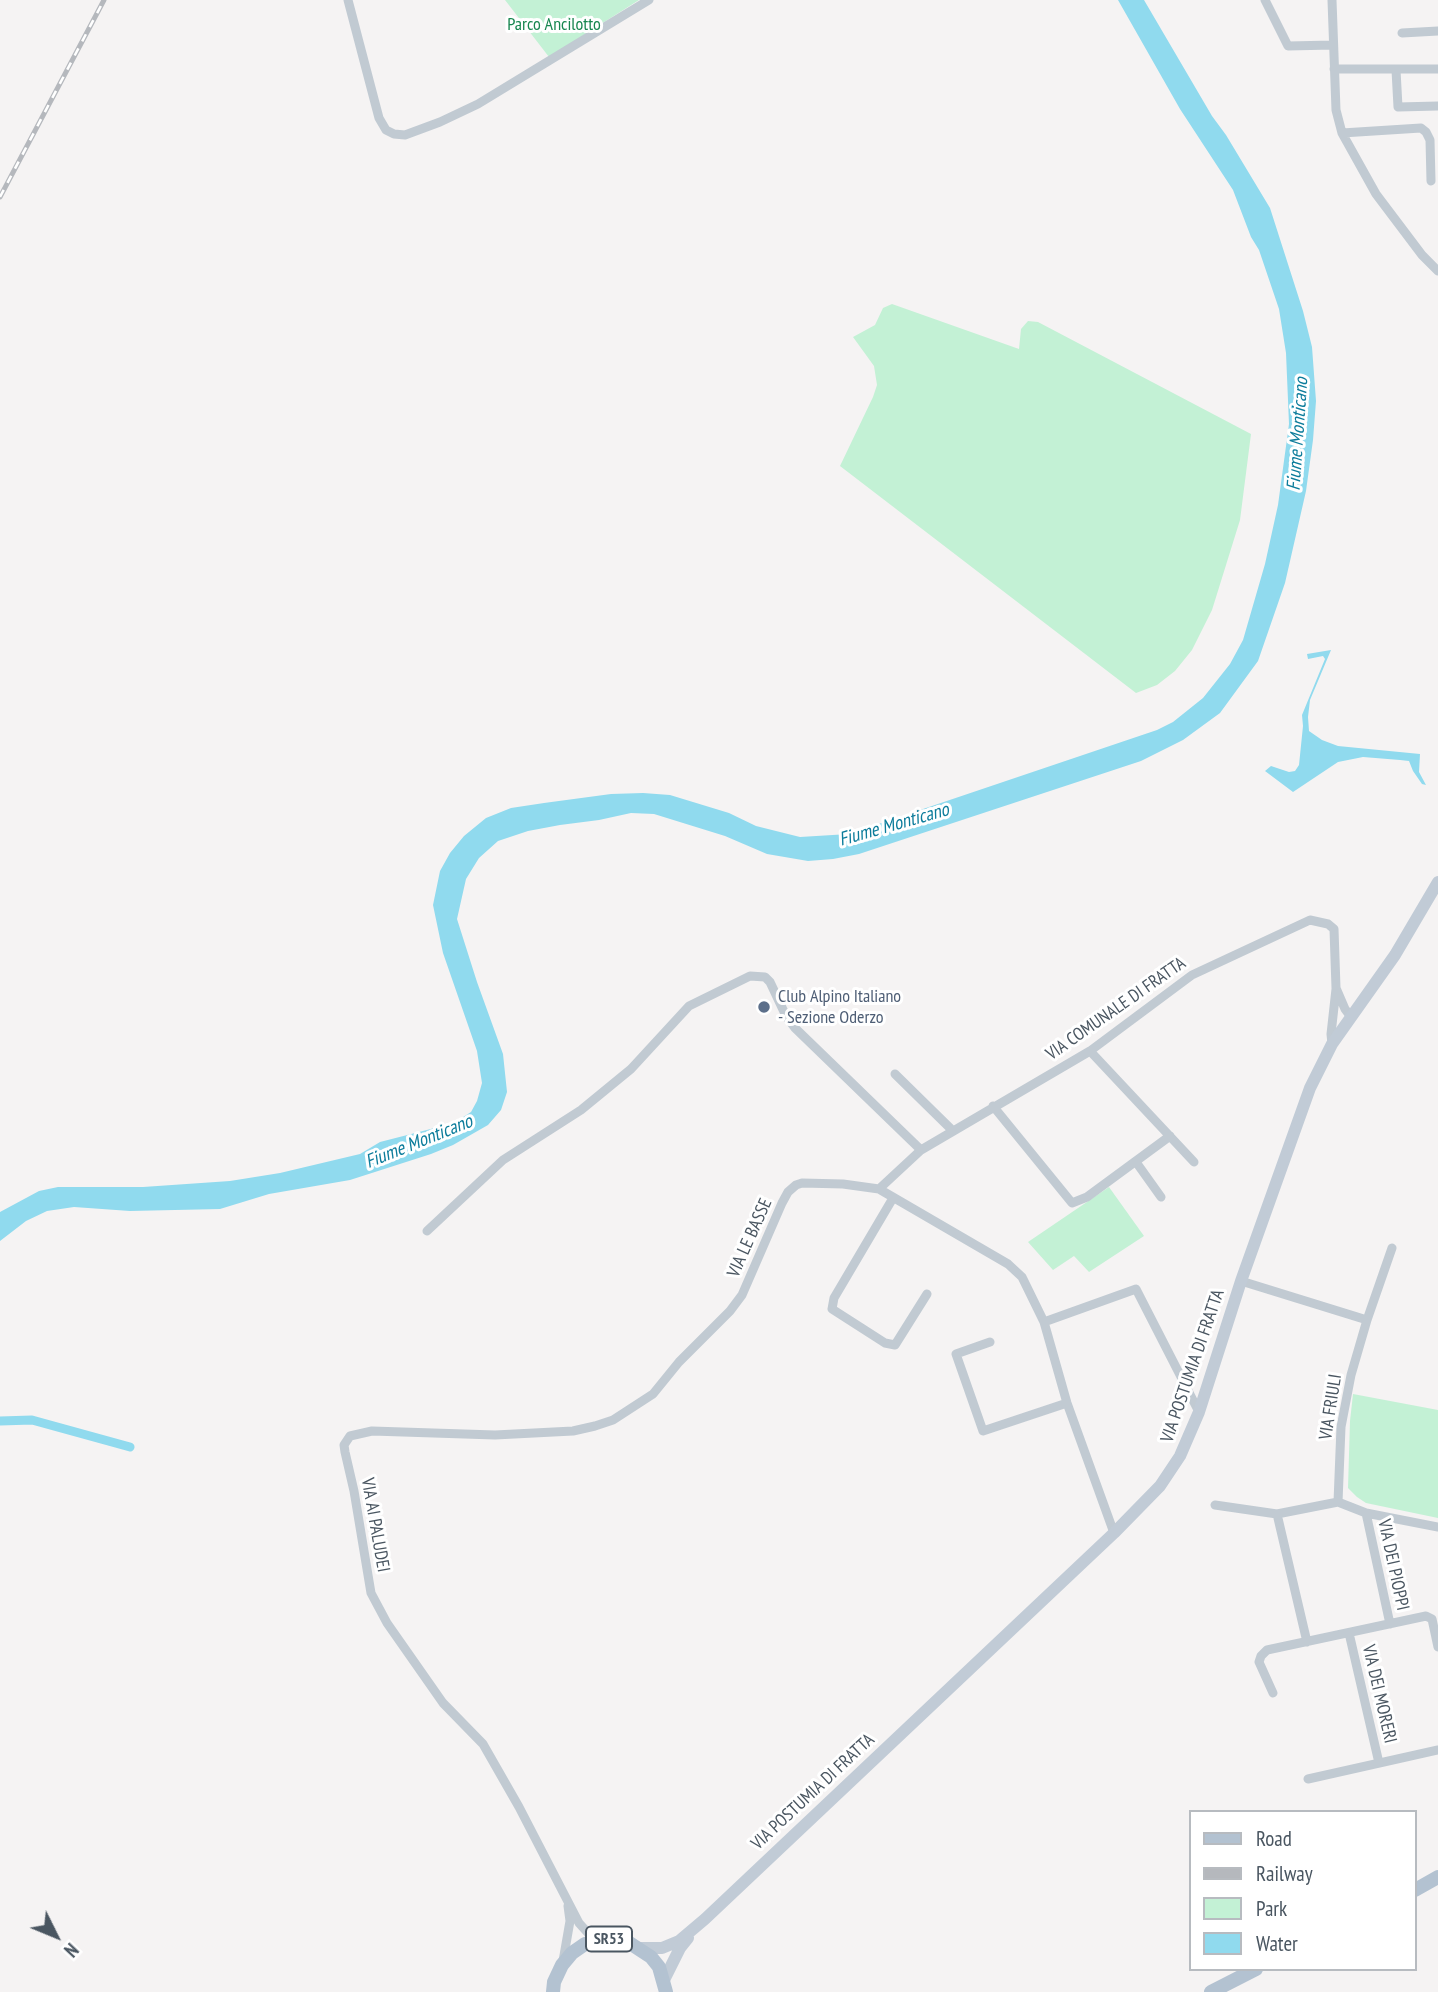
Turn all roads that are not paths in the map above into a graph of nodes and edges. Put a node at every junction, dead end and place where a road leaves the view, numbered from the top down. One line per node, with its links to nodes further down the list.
1 (348, 0): 2 (street)
2 (649, 0)
3 (1265, 0): 7 (street)
4 (1332, 0): 7 (street)
5 (1438, 32): 6 (street)
6 (1402, 33)
7 (1334, 45): 8 (street)
8 (1335, 69): 10 (street); 12 (street)
9 (1438, 69): 10 (street)
10 (1396, 70): 11 (street)
11 (1438, 106)
12 (1342, 133): 13 (street); 14 (street)
13 (1431, 181)
14 (1438, 271)
15 (1438, 882): 17 (main road, VIA POSTUMIA DI FRATTA / SR53)
16 (1336, 988): 17 (street, VIA COMUNALE DI FRATTA); 18 (street); 19 (street, VIA COMUNALE DI FRATTA)
17 (1351, 1017): 18 (main road, VIA POSTUMIA DI FRATTA / SR53)
18 (1332, 1044): 32 (main road, VIA POSTUMIA DI FRATTA / SR53)
19 (1090, 1051): 21 (street, VIA COMUNALE DI FRATTA); 23 (street)
20 (895, 1074): 22 (street)
21 (993, 1106): 22 (street, VIA COMUNALE DI FRATTA); 25 (street)
22 (952, 1130): 24 (street, VIA COMUNALE DI FRATTA)
23 (1170, 1136): 25 (street); 26 (street)
24 (921, 1150): 27 (street); 30 (street)
25 (1136, 1162): 28 (street)
26 (1194, 1162)
27 (879, 1189): 29 (street, VIA LE BASSE); 36 (street, VIA LE BASSE)
28 (1161, 1197)
29 (893, 1198): 33 (street); 35 (street, VIA LE BASSE)
30 (427, 1231)
31 (1392, 1248): 34 (street, VIA FRIULI)
32 (1241, 1281): 34 (street); 39 (main road, VIA POSTUMIA DI FRATTA / SR53)
33 (927, 1294)
34 (1367, 1320): 40 (street, VIA FRIULI)
35 (1044, 1322): 38 (street, VIA LE BASSE); 39 (street)
36 (705, 1335): 56 (street, VIA AI PALUDEI)
37 (990, 1342): 38 (street)
38 (1067, 1403): 45 (street, VIA LE BASSE)
39 (1199, 1412): 45 (main road, VIA POSTUMIA DI FRATTA / SR53)
40 (1338, 1502): 42 (street); 43 (street)
41 (1215, 1505): 43 (street)
42 (1366, 1513): 44 (street); 46 (street, VIA DEI PIOPPI)
43 (1277, 1514): 48 (street)
44 (1438, 1527)
45 (1114, 1533): 57 (main road, VIA POSTUMIA DI FRATTA / SR53)
46 (1390, 1624): 47 (street, VIA DEI PIOPPI); 49 (street, VIA DEI PIOPPI)
47 (1349, 1633): 48 (street, VIA DEI MORERI); 52 (street, VIA DEI MORERI)
48 (1307, 1642): 50 (street, VIA DEI MORERI)
49 (1438, 1647)
50 (1273, 1693)
51 (1438, 1750): 52 (street)
52 (1378, 1763): 53 (street)
53 (1308, 1779)
54 (1438, 1877): 55 (main road)
55 (1417, 1888)
56 (568, 1901): 58 (street, VIA AI PALUDEI); 60 (street)
57 (705, 1919): 59 (main road, VIA POSTUMIA DI FRATTA / SR53); 62 (main road, VIA POSTUMIA DI FRATTA / SR53)
58 (600, 1940): 59 (main road, SR53); 60 (main road, SR53)
59 (640, 1948): 62 (main road, SR53)
60 (562, 1965): 63 (main road)
61 (1252, 1971): 64 (main road)
62 (665, 1986)
63 (553, 1992)
64 (1211, 1992)

